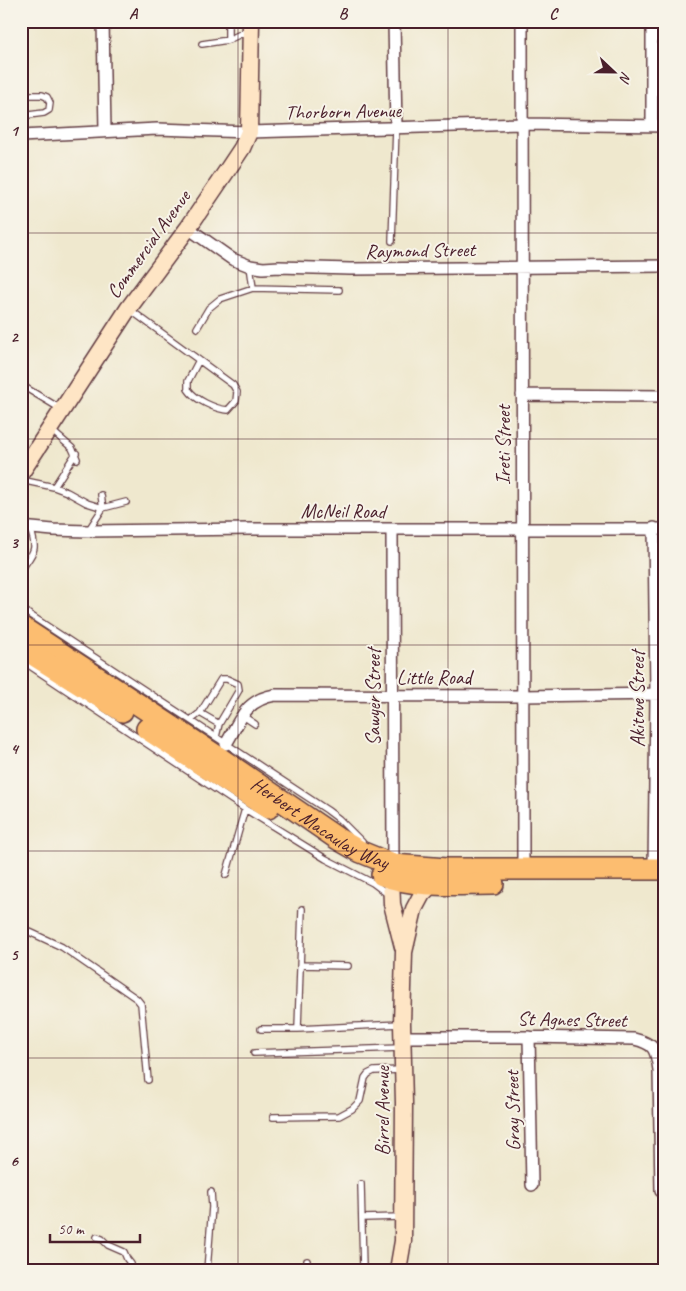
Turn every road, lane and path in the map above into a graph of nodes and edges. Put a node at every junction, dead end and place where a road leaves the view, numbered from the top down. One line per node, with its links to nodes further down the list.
1 (103, 21): 15 (street)
2 (228, 21): 7 (lane)
3 (394, 21): 14 (street)
4 (522, 21): 11 (street, Ireti Street)
5 (652, 21): 12 (street)
6 (251, 25): 7 (lane); 16 (street, Commercial Avenue)
7 (228, 40): 8 (lane)
8 (202, 44)
9 (21, 95): 10 (lane)
10 (21, 116)
11 (522, 124): 12 (street, Thorborn Avenue); 14 (street, Thorborn Avenue); 22 (street, Ireti Street)
12 (652, 126): 13 (street, Thorborn Avenue)
13 (665, 126)
14 (396, 128): 16 (street, Thorborn Avenue); 19 (lane)
15 (105, 131): 16 (street, Thorborn Avenue); 17 (street, Thorborn Avenue)
16 (249, 132): 18 (street, Commercial Avenue)
17 (21, 136)
18 (188, 228): 20 (street, Raymond Street); 25 (street, Commercial Avenue)
19 (392, 240)
20 (250, 266): 22 (street, Raymond Street); 23 (lane)
21 (665, 266): 22 (street, Raymond Street)
22 (523, 268): 29 (street, Ireti Street)
23 (254, 288): 24 (lane); 26 (lane)
24 (339, 290)
25 (128, 309): 27 (lane); 31 (street, Commercial Avenue)
26 (197, 328)
27 (199, 360): 27 (lane)
28 (21, 384): 31 (lane)
29 (522, 395): 30 (street); 40 (street, Ireti Street)
30 (665, 396)
31 (61, 410): 32 (street, Commercial Avenue)
32 (50, 429): 33 (street, Commercial Avenue); 35 (lane)
33 (21, 474)
34 (21, 480): 35 (lane)
35 (54, 487): 38 (lane)
36 (101, 495): 38 (lane)
37 (126, 502): 38 (lane)
38 (103, 508): 43 (lane)
39 (26, 528): 43 (street, McNeil Road); 44 (lane)
40 (522, 528): 41 (street, McNeil Road); 42 (street, McNeil Road); 51 (street, Ireti Street)
41 (659, 528): 49 (street, Akitove Street)
42 (392, 530): 43 (street, McNeil Road); 50 (street, Sawyer Street)
43 (88, 531)
44 (21, 570)
45 (21, 609): 54 (lane)
46 (21, 627): 62 (highway, Herbert Macaulay Way)
47 (21, 647): 62 (highway, Herbert Macaulay Way)
48 (21, 660): 58 (lane)
49 (660, 694): 51 (street, Little Road); 60 (street, Akitove Street)
50 (392, 696): 51 (street, Little Road); 53 (street, Little Road); 62 (street, Sawyer Street)
51 (521, 696): 59 (street, Ireti Street)
52 (200, 714): 54 (lane); 55 (lane); 55 (lane)
53 (243, 716): 56 (lane); 57 (street, Little Road)
54 (191, 720): 57 (lane)
55 (219, 724): 57 (lane)
56 (255, 724)
57 (221, 740): 62 (lane)
58 (245, 809): 61 (lane); 62 (lane)
59 (523, 869): 60 (highway, Herbert Macaulay Way); 62 (highway, Herbert Macaulay Way)
60 (661, 874): 63 (highway, Herbert Macaulay Way)
61 (226, 875)
62 (385, 876): 63 (highway, Herbert Macaulay Way); 66 (street)
63 (431, 885): 66 (street)
64 (302, 909): 67 (lane)
65 (21, 928): 75 (lane)
66 (404, 952): 71 (street, Birrel Avenue)
67 (301, 964): 68 (lane); 70 (lane)
68 (348, 966)
69 (261, 1028): 70 (lane)
70 (298, 1029): 71 (lane)
71 (403, 1036): 72 (street, St Agnes Street); 73 (lane); 74 (street, Birrel Avenue)
72 (529, 1037): 78 (street, Gray Street); 79 (street, St Agnes Street)
73 (254, 1053)
74 (404, 1070): 76 (lane); 82 (street, Birrel Avenue)
75 (148, 1080)
76 (273, 1116)
77 (361, 1184): 81 (lane)
78 (532, 1185)
79 (660, 1191)
80 (211, 1192): 86 (lane)
81 (363, 1218): 82 (lane); 88 (lane)
82 (404, 1218): 89 (street, Birrel Avenue)
83 (96, 1237): 85 (lane)
84 (307, 1261): 87 (lane)
85 (131, 1270)
86 (208, 1270)
87 (308, 1270)
88 (363, 1270)
89 (398, 1270)

